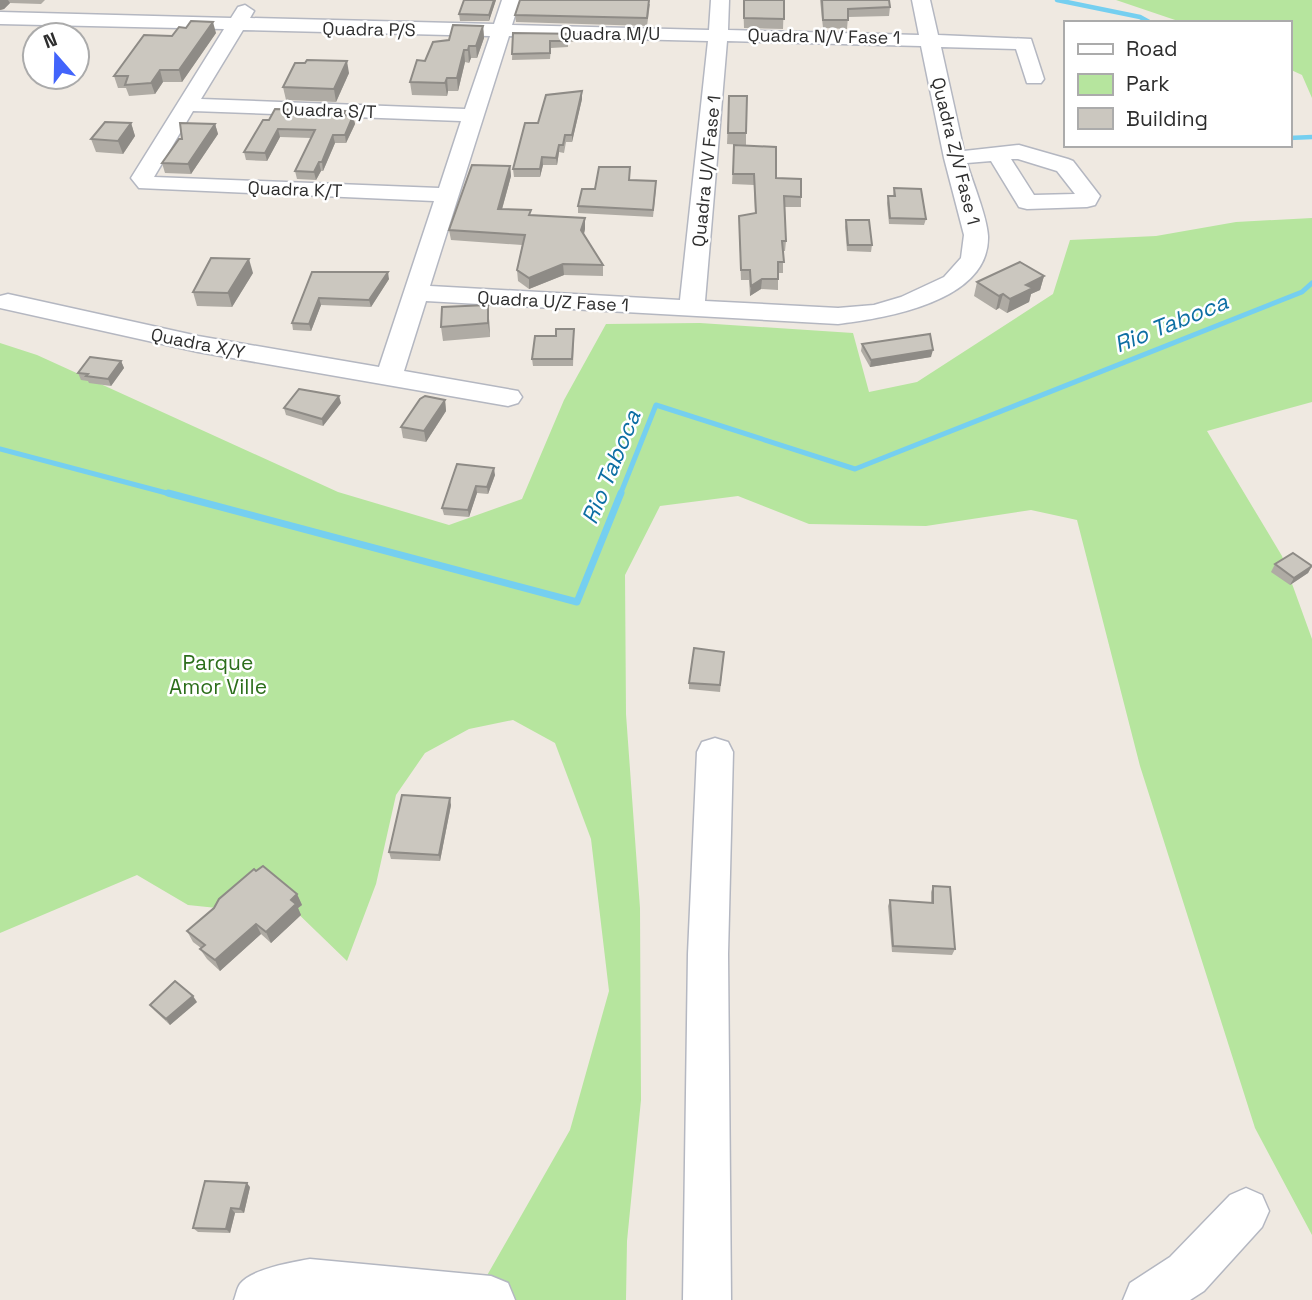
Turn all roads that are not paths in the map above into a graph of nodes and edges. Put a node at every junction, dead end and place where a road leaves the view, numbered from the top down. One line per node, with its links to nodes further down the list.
1 (511, 0): 7 (street)
2 (720, 0): 8 (street, Quadra U/V Fase 1)
3 (921, 0): 9 (street, Quadra Z/V Fase 1)
4 (251, 3): 6 (street)
5 (0, 18): 6 (street, Quadra P/S)
6 (235, 26): 7 (street, Quadra P/S); 11 (street)
7 (503, 32): 8 (street, Quadra M/U); 12 (street)
8 (718, 34): 9 (street, Quadra N/V Fase 1); 18 (street, Quadra U/V Fase 1)
9 (930, 39): 10 (street, Quadra N/V Fase 1); 14 (street, Quadra Z/V Fase 1)
10 (1034, 79)
11 (187, 105): 12 (street, Quadra S/T); 15 (street, Quadra K/T)
12 (472, 115): 15 (street)
13 (997, 154): 14 (street)
14 (956, 158): 18 (street, Quadra Z/V Fase 1)
15 (447, 195): 16 (street)
16 (414, 293): 18 (street, Quadra U/Z Fase 1); 19 (street)
17 (8, 302): 19 (street, Quadra X/Y)
18 (692, 309)
19 (389, 376): 20 (street, Quadra X/Y)
20 (508, 397)
21 (715, 752): 25 (street)
22 (1246, 1211): 26 (street)
23 (258, 1300): 24 (street)
24 (491, 1300)
25 (707, 1300)
26 (1147, 1300)

